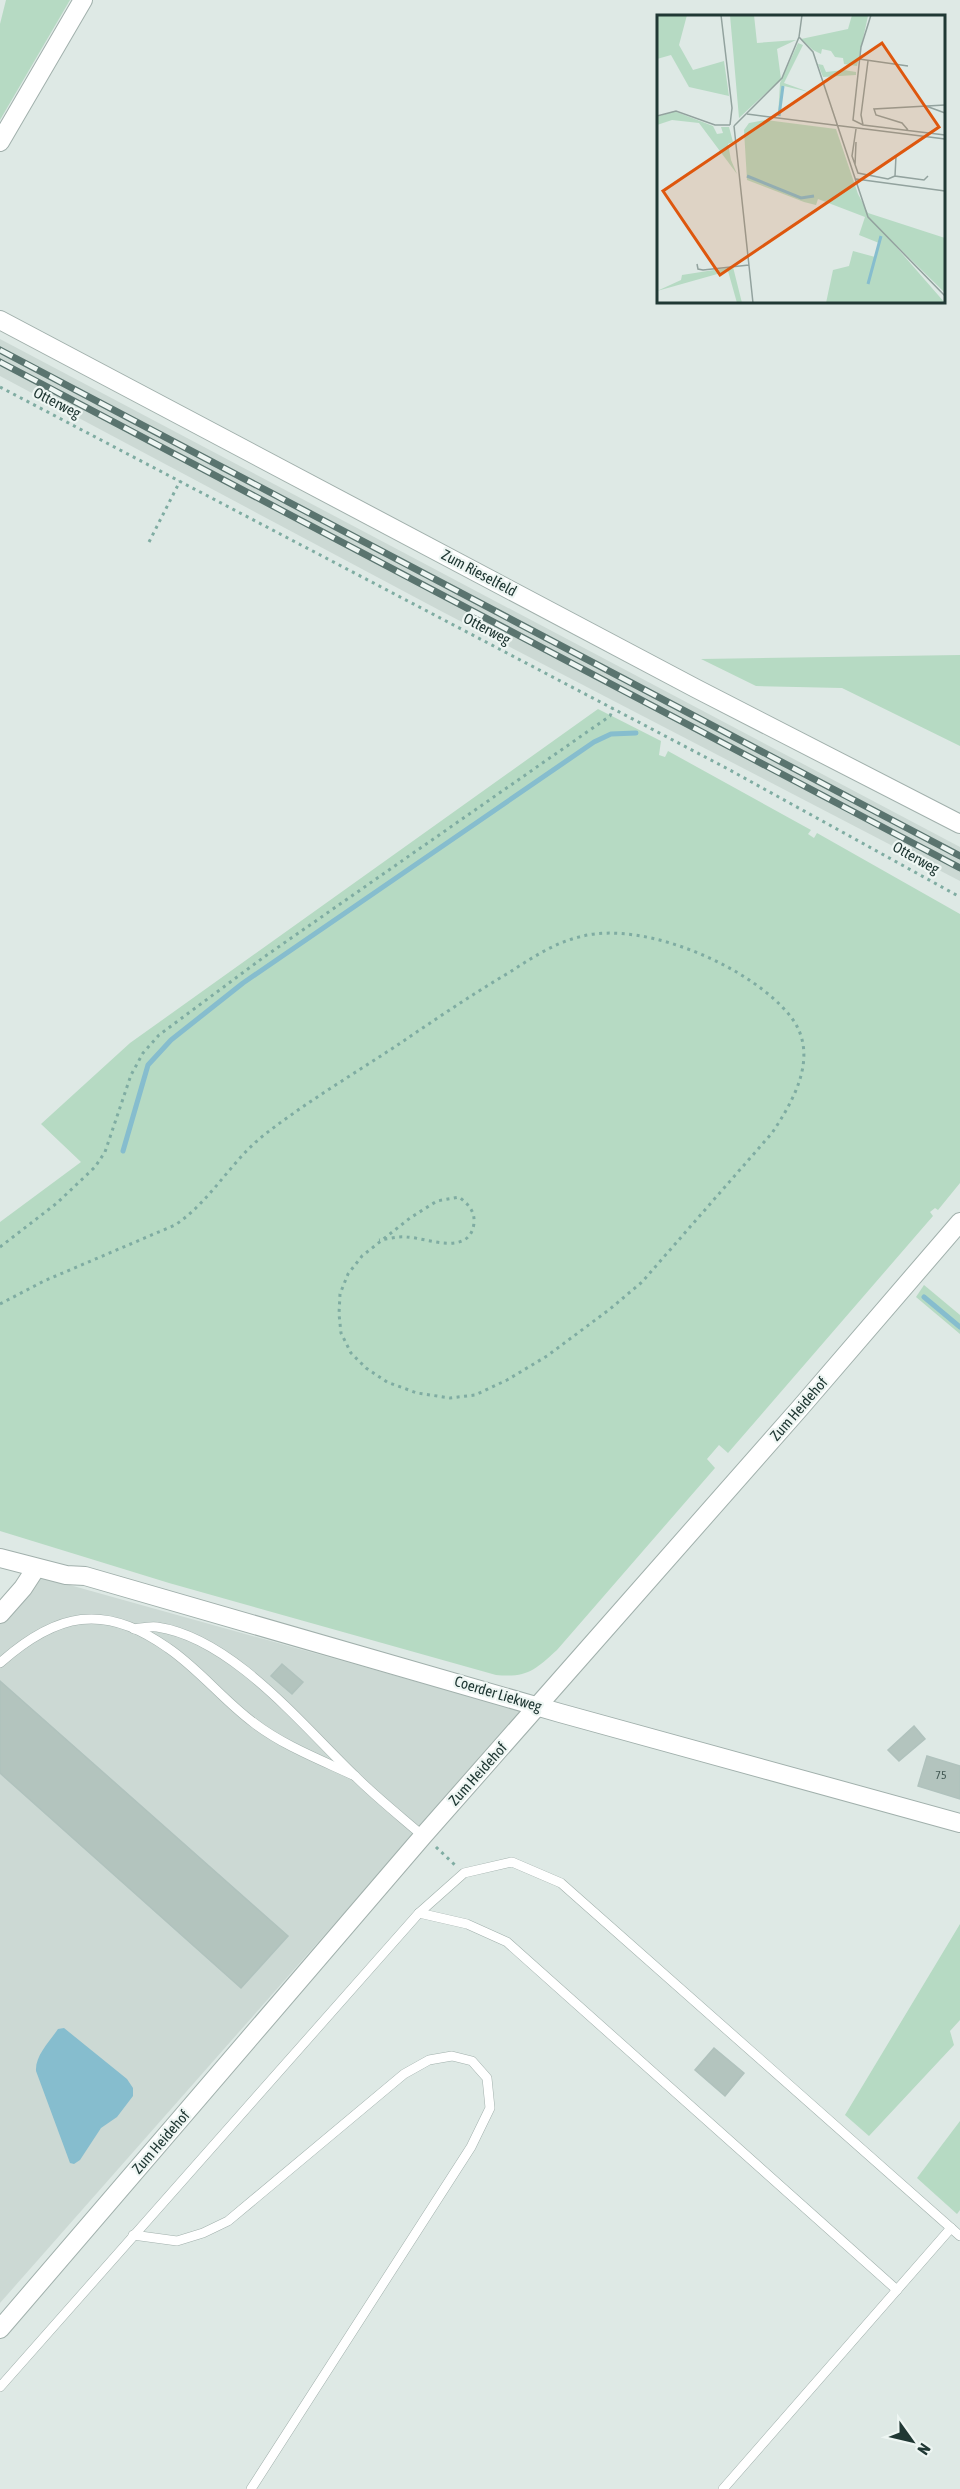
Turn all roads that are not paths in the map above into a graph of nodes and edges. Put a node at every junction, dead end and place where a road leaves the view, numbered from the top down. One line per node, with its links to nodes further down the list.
1 (83, 0): 2 (street)
2 (0, 142)
3 (0, 320): 4 (street, Zum Rieselfeld)
4 (960, 824)
5 (960, 1222): 11 (street, Zum Heidehof)
6 (0, 1558): 7 (street, Coerder Liekweg)
7 (36, 1568): 8 (street); 11 (street, Coerder Liekweg)
8 (0, 1614)
9 (134, 1629): 10 (lane); 12 (lane); 12 (lane)
10 (0, 1663)
11 (539, 1706): 13 (street, Coerder Liekweg); 14 (street, Zum Heidehof)
12 (355, 1776): 14 (lane)
13 (960, 1823)
14 (423, 1836): 20 (street, Zum Heidehof)
15 (419, 1913): 16 (lane); 17 (lane); 19 (lane)
16 (951, 2228): 18 (lane); 19 (lane)
17 (133, 2235): 21 (lane); 22 (lane)
18 (960, 2236)
19 (897, 2290): 23 (lane)
20 (0, 2329)
21 (0, 2387)
22 (251, 2489)
23 (723, 2489)

